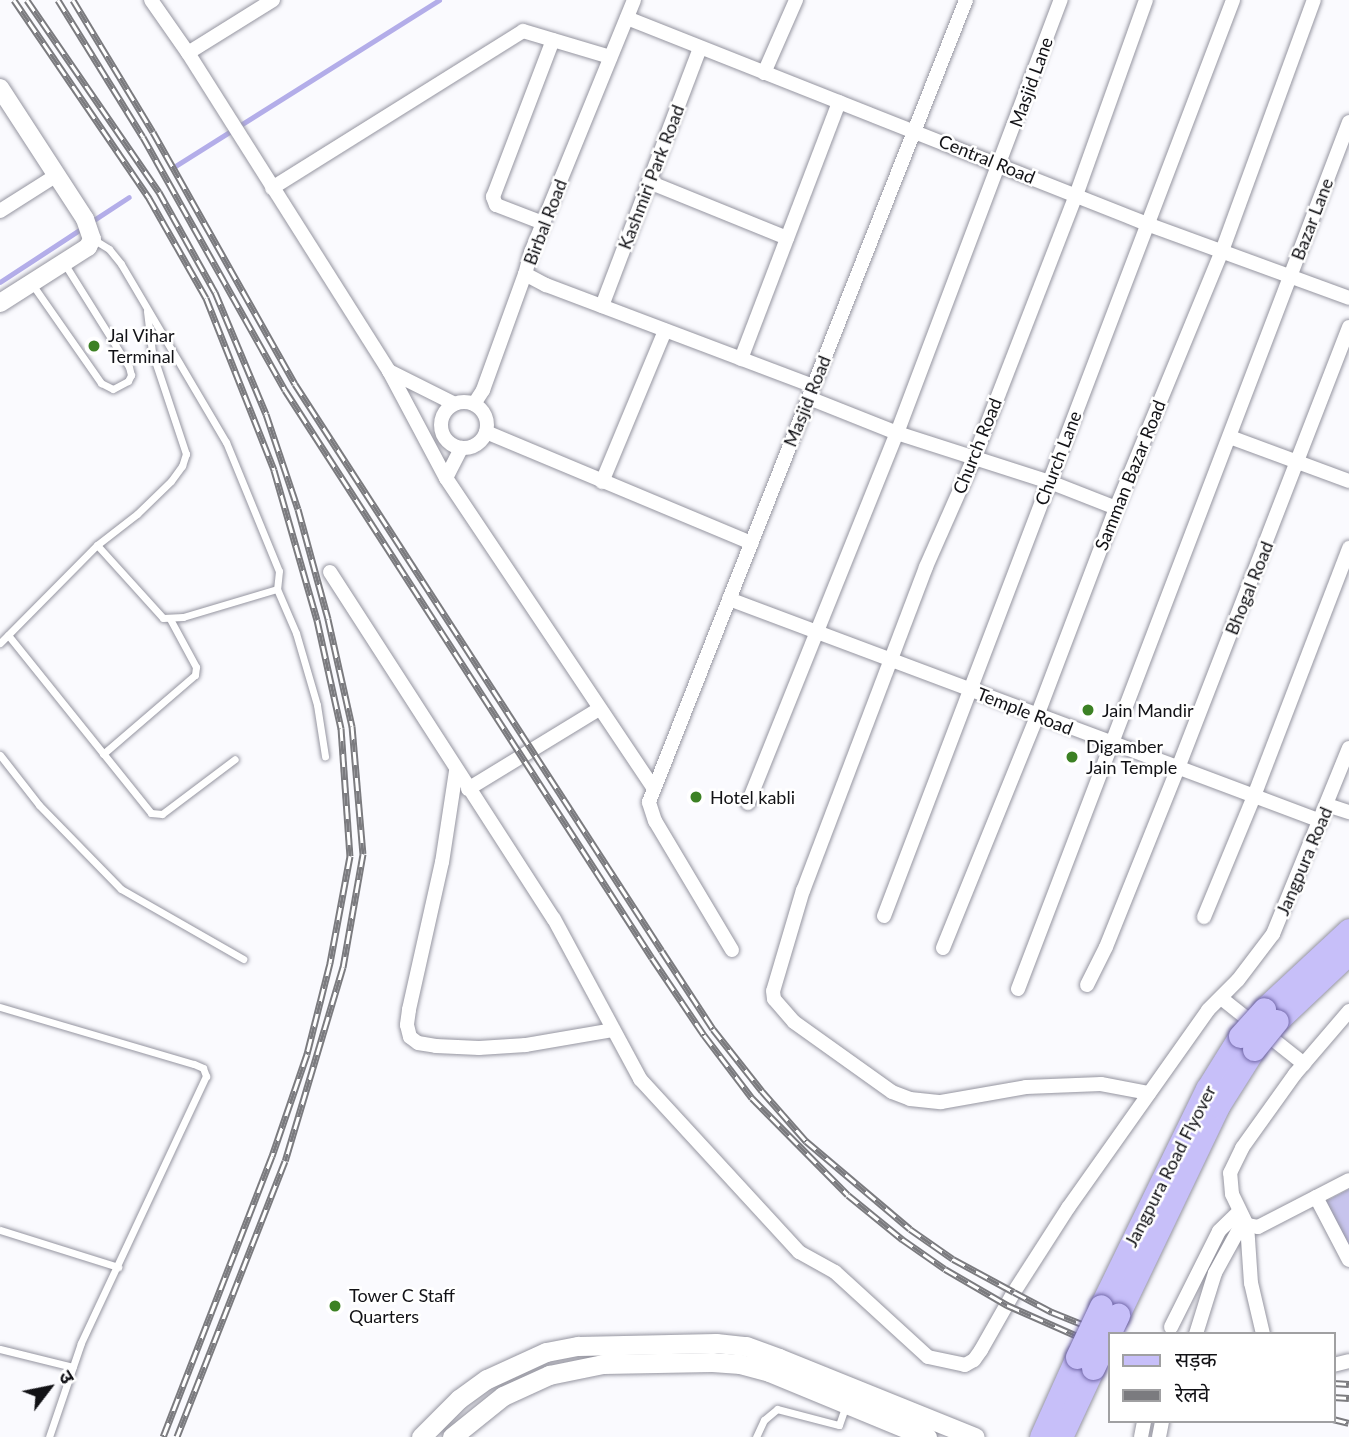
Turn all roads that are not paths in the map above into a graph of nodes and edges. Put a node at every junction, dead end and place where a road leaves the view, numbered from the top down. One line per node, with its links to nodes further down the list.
1 (151, 0): 13 (street)
2 (273, 0): 13 (street)
3 (634, 0): 10 (street, Birbal Road)
4 (796, 0): 15 (street)
5 (966, 0): 19 (street, Masjid Road)
6 (1061, 0): 20 (street, Masjid Lane)
7 (1146, 0): 24 (street, Church Road)
8 (1233, 0): 27 (street, Church Lane)
9 (1314, 0): 30 (street, Samman Bazar Road)
10 (626, 18): 12 (street, Central Road); 14 (street, Birbal Road)
11 (553, 40): 14 (street); 23 (street); 26 (street)
12 (700, 48): 15 (street, Central Road); 22 (street, Kashmiri Park Road)
13 (188, 53): 23 (street)
14 (610, 57): 26 (street, Birbal Road)
15 (764, 73): 17 (street, Central Road)
16 (0, 88): 21 (street)
17 (839, 102): 19 (street, Central Road); 29 (street)
18 (1349, 122): 33 (street, Bazar Lane)
19 (914, 131): 20 (street, Central Road); 43 (street, Masjid Road)
20 (1000, 163): 24 (street, Central Road); 47 (street, Masjid Lane)
21 (57, 175): 25 (street); 28 (street)
22 (649, 182): 29 (street); 37 (street, Kashmiri Park Road)
23 (272, 188): 42 (street)
24 (1076, 195): 27 (street, Central Road); 50 (street, Church Road)
25 (0, 211)
26 (543, 223): 32 (street, Birbal Road)
27 (1147, 224): 30 (street, Central Road); 55 (street, Church Lane)
28 (89, 229): 31 (street); 38 (lane)
29 (787, 238): 41 (street)
30 (1222, 251): 33 (street, Central Road); 56 (street, Samman Bazar Road)
31 (64, 262): 34 (street); 34 (lane)
32 (525, 274): 37 (street, Birbal Road); 45 (street)
33 (1291, 277): 35 (street, Central Road); 48 (street, Bazar Lane)
34 (31, 283): 36 (street)
35 (1349, 298)
36 (0, 303)
37 (602, 306): 40 (street, Birbal Road)
38 (147, 307): 58 (lane); 61 (lane)
39 (1349, 327): 51 (street, Bhogal Road)
40 (665, 331): 41 (street, Birbal Road); 54 (street)
41 (741, 359): 43 (street, Birbal Road)
42 (389, 370): 44 (street); 52 (street)
43 (811, 392): 47 (street, Birbal Road); 57 (street, Masjid Road)
44 (453, 403): 45 (street); 49 (street)
45 (474, 404): 46 (street)
46 (486, 432): 49 (street); 54 (street)
47 (897, 433): 50 (street, Birbal Road); 64 (street, Masjid Lane)
48 (1230, 437): 51 (street); 71 (street, Bazar Lane)
49 (461, 448): 52 (street)
50 (974, 458): 55 (street, Birbal Road); 67 (street, Church Road)
51 (1299, 463): 53 (street); 77 (street, Bhogal Road)
52 (446, 478): 69 (street)
53 (1349, 481)
54 (601, 482): 57 (street)
55 (1049, 482): 56 (street, Birbal Road); 68 (street, Church Lane)
56 (1116, 508): 70 (street, Samman Bazar Road)
57 (751, 543): 62 (street, Masjid Road)
58 (97, 545): 63 (lane); 65 (lane)
59 (1349, 548): 81 (street)
60 (330, 572): 78 (street)
61 (277, 589): 63 (lane); 75 (lane)
62 (729, 599): 64 (street, Temple Road); 80 (street, Masjid Road)
63 (170, 619): 73 (lane)
64 (816, 633): 67 (street, Temple Road); 82 (street, Masjid Lane)
65 (8, 635): 66 (lane); 73 (lane)
66 (0, 643)
67 (892, 661): 68 (street, Temple Road); 100 (street, Church Road)
68 (969, 690): 70 (street, Temple Road); 86 (street, Church Lane)
69 (600, 709): 79 (street); 80 (street)
70 (1037, 716): 71 (street, Temple Road); 89 (street, Samman Bazar Road)
71 (1112, 743): 77 (street, Temple Road); 94 (street, Bazar Lane)
72 (1349, 748): 83 (street, Jangpura Road)
73 (103, 754): 76 (lane)
74 (0, 755): 92 (lane)
75 (325, 756)
76 (235, 759)
77 (1178, 768): 81 (street, Temple Road); 93 (street, Bhogal Road)
78 (456, 771): 79 (street); 98 (street)
79 (468, 789): 98 (street)
80 (652, 796): 90 (street)
81 (1254, 796): 85 (street, Temple Road); 87 (street)
82 (748, 803)
83 (1327, 805): 84 (street); 85 (street, Jangpura Road)
84 (1349, 812)
85 (1321, 821): 95 (street, Jangpura Road)
86 (884, 916)
87 (1204, 917)
88 (1349, 930): 121 (main road, Jangpura Road Flyover, bridge)
89 (943, 948)
90 (732, 950)
91 (1349, 953): 108 (main road, Jangpura Road Flyover, bridge)
92 (243, 959)
93 (1087, 985)
94 (1018, 989)
95 (1221, 998): 99 (street); 100 (street, Jangpura Road)
96 (0, 1007): 106 (lane)
97 (1349, 1011): 99 (street)
98 (613, 1030): 100 (street, Jangpura Road)
99 (1304, 1064): 103 (street)
100 (1149, 1093)
101 (1349, 1180): 102 (street)
102 (1316, 1197): 103 (street); 105 (street)
103 (1244, 1219): 107 (street); 109 (street); 110 (street)
104 (0, 1230): 106 (lane)
105 (1349, 1260)
106 (118, 1267): 113 (lane)
107 (1171, 1327)
108 (1111, 1332)
109 (1197, 1332)
110 (1262, 1332)
111 (1108, 1338): 122 (main road, Jangpura Road Flyover, bridge)
112 (0, 1349): 113 (lane)
113 (73, 1367): 115 (lane)
114 (847, 1404): 117 (main road); 118 (lane); 119 (main road)
115 (48, 1437)
116 (421, 1437): 120 (main road)
117 (452, 1437)
118 (756, 1437)
119 (927, 1437)
120 (975, 1437)
121 (1041, 1437)
122 (1061, 1437)

